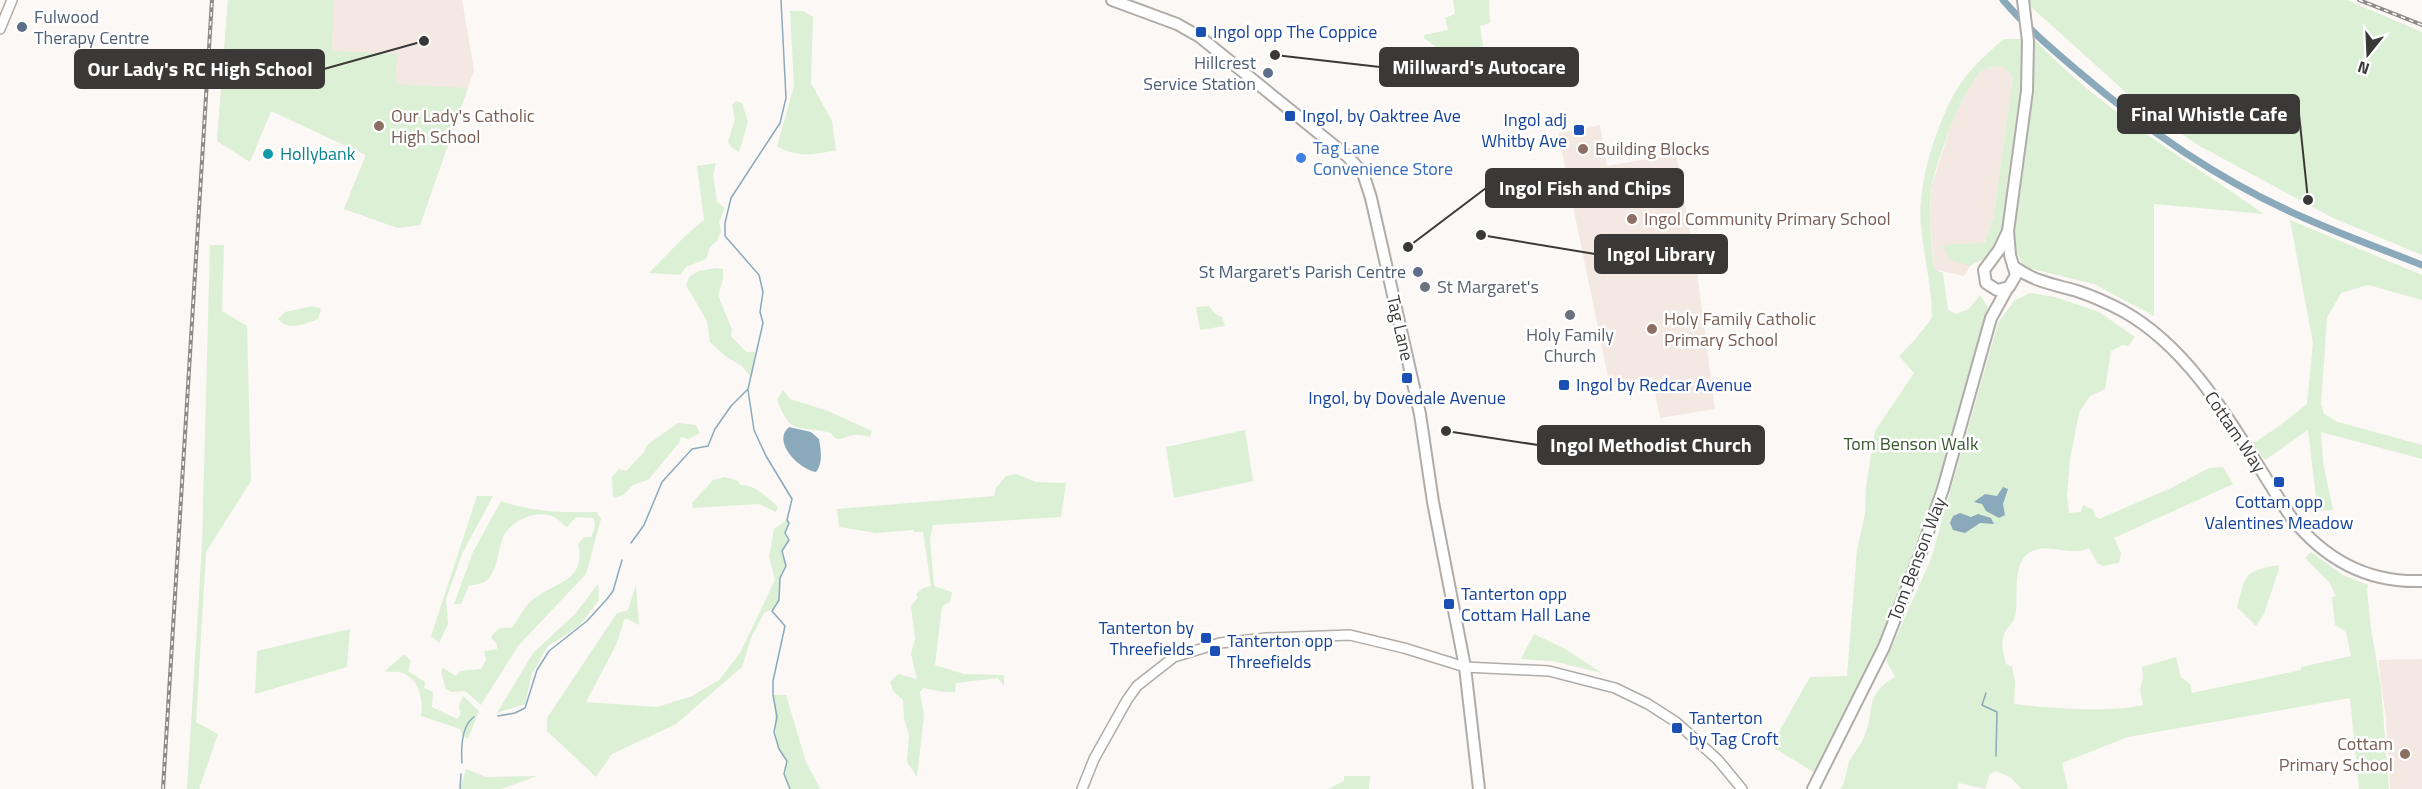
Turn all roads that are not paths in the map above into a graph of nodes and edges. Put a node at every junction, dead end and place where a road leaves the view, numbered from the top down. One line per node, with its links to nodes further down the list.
1 (12, 0): 4 (street)
2 (1112, 0): 13 (main road, Tag Lane)
3 (2023, 0): 5 (main road)
4 (0, 29)
5 (2008, 231): 6 (main road); 7 (main road)
6 (1991, 261): 7 (main road); 9 (main road)
7 (2013, 265): 8 (main road, Cottam Way); 10 (main road)
8 (2040, 282): 10 (main road, Cottam Way); 12 (main road, Cottam Way)
9 (1988, 286): 10 (main road); 11 (main road, Tom Benson Way)
10 (2008, 288): 11 (main road, Tom Benson Way)
11 (1991, 318): 14 (main road, Tom Benson Way)
12 (2422, 581)
13 (1466, 667): 15 (street); 16 (main road, Tag Lane); 17 (street)
14 (1814, 788)
15 (1082, 789)
16 (1479, 789)
17 (1742, 789)

